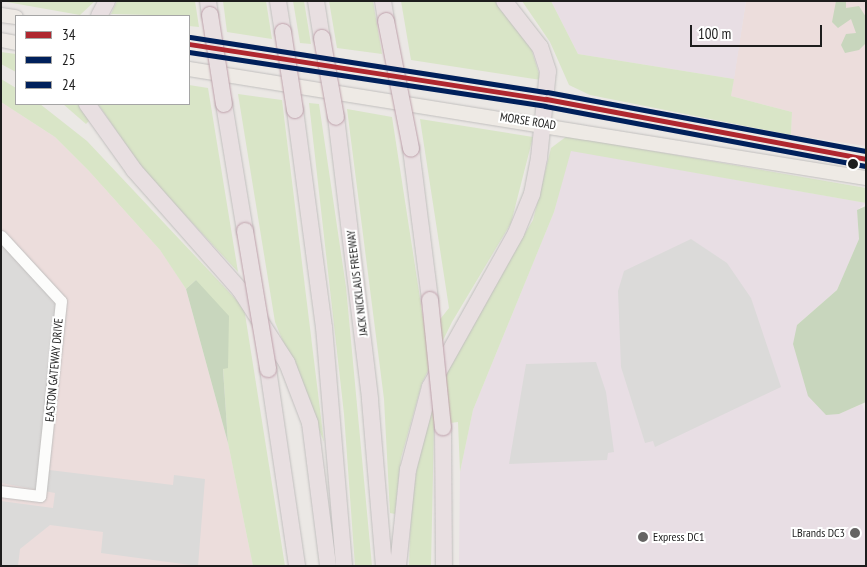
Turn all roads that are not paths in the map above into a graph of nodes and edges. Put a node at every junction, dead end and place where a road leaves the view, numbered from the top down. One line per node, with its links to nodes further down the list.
1 (107, 1): 8 (highway)
2 (278, 1): 23 (highway, bridge)
3 (316, 1): 24 (highway, JACK NICKLAUS FREEWAY, bridge)
4 (383, 1): 26 (highway, bridge)
5 (504, 1): 14 (highway)
6 (209, 8): 21 (highway, bridge)
7 (1, 15): 9 (main road)
8 (100, 15)
9 (15, 17)
10 (1, 40): 11 (main road)
11 (15, 43)
12 (190, 44): 14 (main road, MORSE ROAD)
13 (190, 69): 16 (main road, MORSE ROAD)
14 (546, 99): 16 (highway); 17 (main road, MORSE ROAD)
15 (88, 105): 22 (highway)
16 (543, 124): 18 (main road, MORSE ROAD); 25 (highway)
17 (866, 159)
18 (866, 178)
19 (1, 236): 20 (street, EASTON GATEWAY DRIVE)
20 (1, 491)
21 (297, 566)
22 (328, 566)
23 (344, 566)
24 (384, 566)
25 (398, 566)
26 (446, 566)

